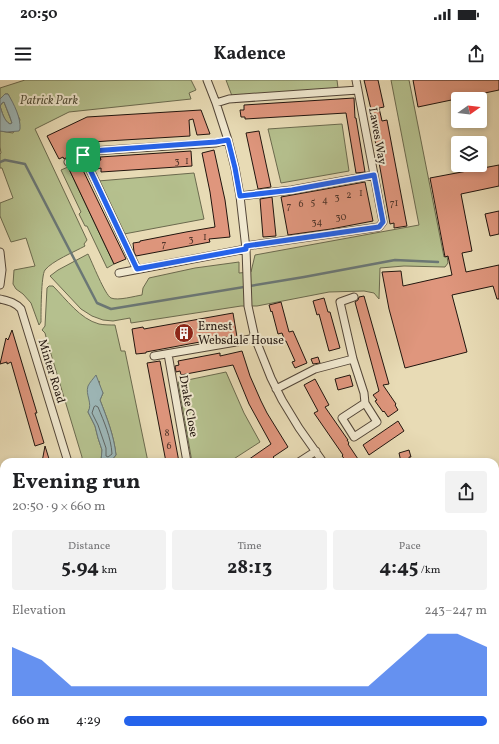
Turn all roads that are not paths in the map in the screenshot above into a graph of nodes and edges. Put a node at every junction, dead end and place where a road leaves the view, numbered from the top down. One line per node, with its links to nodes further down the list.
1 (207, 80): 4 (street)
2 (356, 80): 3 (street, Lawes Way)
3 (358, 90): 4 (street); 8 (street, Lawes Way)
4 (216, 103): 5 (street)
5 (228, 140): 6 (street); 9 (street)
6 (83, 155): 7 (street); 12 (street)
7 (68, 162)
8 (374, 175): 9 (street); 10 (street, Lawes Way)
9 (240, 196): 10 (street)
10 (246, 248): 12 (street, Lawes Way); 17 (street)
11 (0, 252): 14 (street)
12 (137, 269): 13 (street, Lawes Way)
13 (119, 273)
14 (0, 285)
15 (354, 297): 20 (street)
16 (0, 299): 24 (street, Minter Road)
17 (255, 338): 18 (street); 21 (street)
18 (168, 354): 19 (street); 25 (street, Drake Close)
19 (154, 356)
20 (353, 359): 21 (street); 22 (street)
21 (276, 389): 23 (street)
22 (365, 403): 22 (street)
23 (316, 451): 26 (street); 27 (street)
24 (67, 458)
25 (186, 458)
26 (305, 458)
27 (320, 458)

